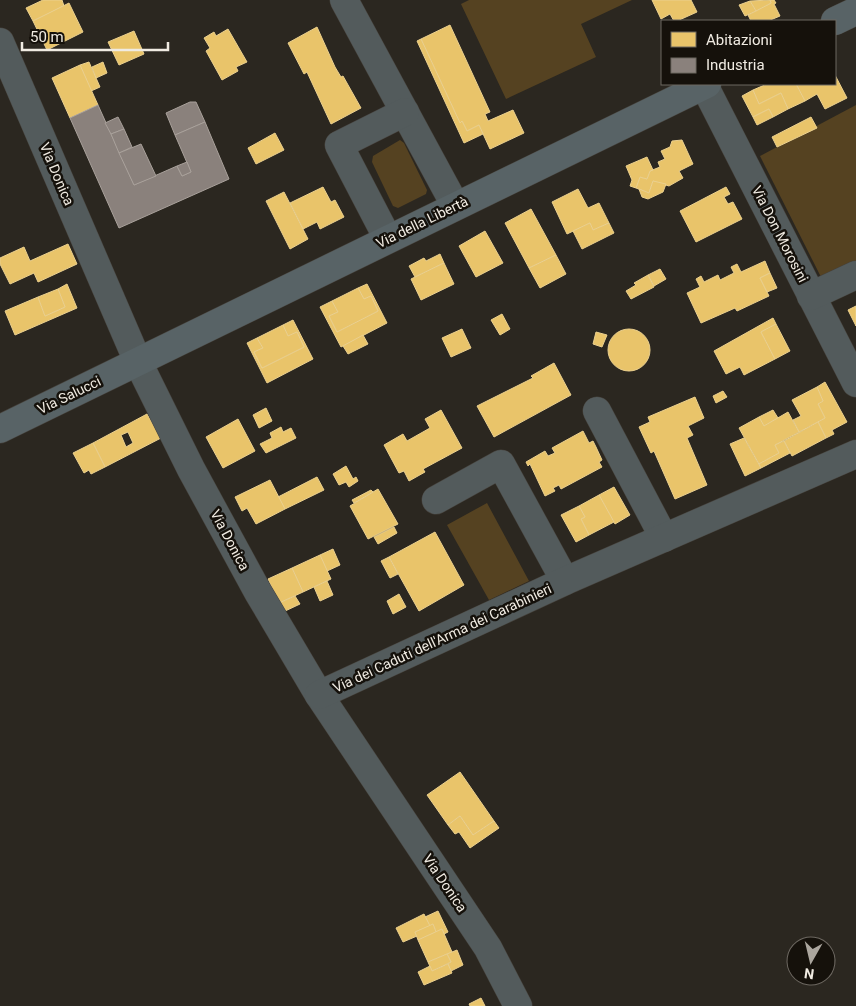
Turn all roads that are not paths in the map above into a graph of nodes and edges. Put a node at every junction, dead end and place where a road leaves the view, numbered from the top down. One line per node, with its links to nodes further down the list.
1 (344, 0): 6 (street)
2 (856, 11): 3 (main road)
3 (836, 21)
4 (0, 42): 11 (street, Via Donica)
5 (705, 85): 7 (main road, Via della Libertà); 10 (street, Via Don Morosini)
6 (405, 112): 7 (street); 8 (street)
7 (455, 205): 8 (main road, Via della Libertà)
8 (388, 239): 11 (main road, Via della Libertà)
9 (856, 275): 10 (street)
10 (811, 296): 12 (street, Via Don Morosini)
11 (138, 362): 14 (main road, Via Salucci); 19 (street, Via Donica)
12 (856, 383)
13 (597, 411): 17 (street)
14 (0, 429)
15 (856, 454): 17 (street, Via dei Caduti dell'Arma dei Carabinieri)
16 (436, 500): 18 (street, Via dei Caduti dell'Arma dei Carabinieri)
17 (664, 538): 18 (street, Via dei Caduti dell'Arma dei Carabinieri)
18 (565, 581): 19 (street, Via dei Caduti dell'Arma dei Carabinieri)
19 (318, 695): 20 (street, Via Donica)
20 (518, 1006)

